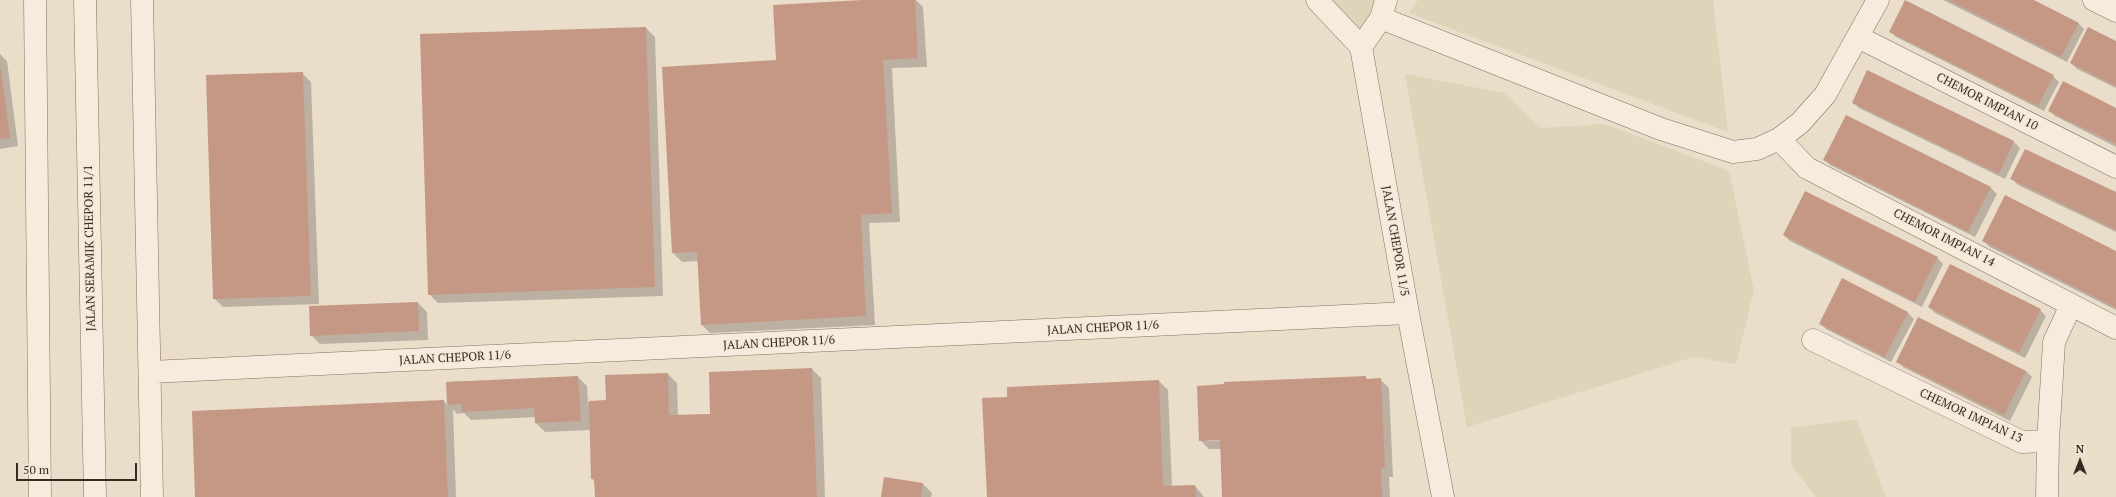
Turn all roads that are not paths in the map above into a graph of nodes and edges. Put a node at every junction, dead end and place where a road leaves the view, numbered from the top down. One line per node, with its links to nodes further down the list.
1 (35, 0): 19 (street)
2 (86, 0): 20 (street, JALAN SERAMIK CHEPOR 11/1)
3 (142, 0): 17 (street)
4 (1317, 0): 10 (street)
5 (1878, 0): 9 (street)
6 (2094, 0): 8 (street)
7 (1383, 9): 10 (street); 11 (street)
8 (2116, 11)
9 (1858, 37): 11 (street); 12 (street, CHEMOR IMPIAN 10)
10 (1361, 46): 14 (street, JALAN CHEPOR 11/5)
11 (1779, 139): 13 (street, CHEMOR IMPIAN 14)
12 (2116, 167)
13 (2072, 305): 15 (street, CHEMOR IMPIAN 14); 18 (street)
14 (1408, 313): 17 (street, JALAN CHEPOR 11/6); 22 (street, JALAN CHEPOR 11/5)
15 (2116, 328)
16 (1813, 340): 18 (street, CHEMOR IMPIAN 13)
17 (150, 372): 21 (street)
18 (2048, 441): 23 (street)
19 (40, 497)
20 (95, 497)
21 (152, 497)
22 (1444, 497)
23 (2047, 497)

